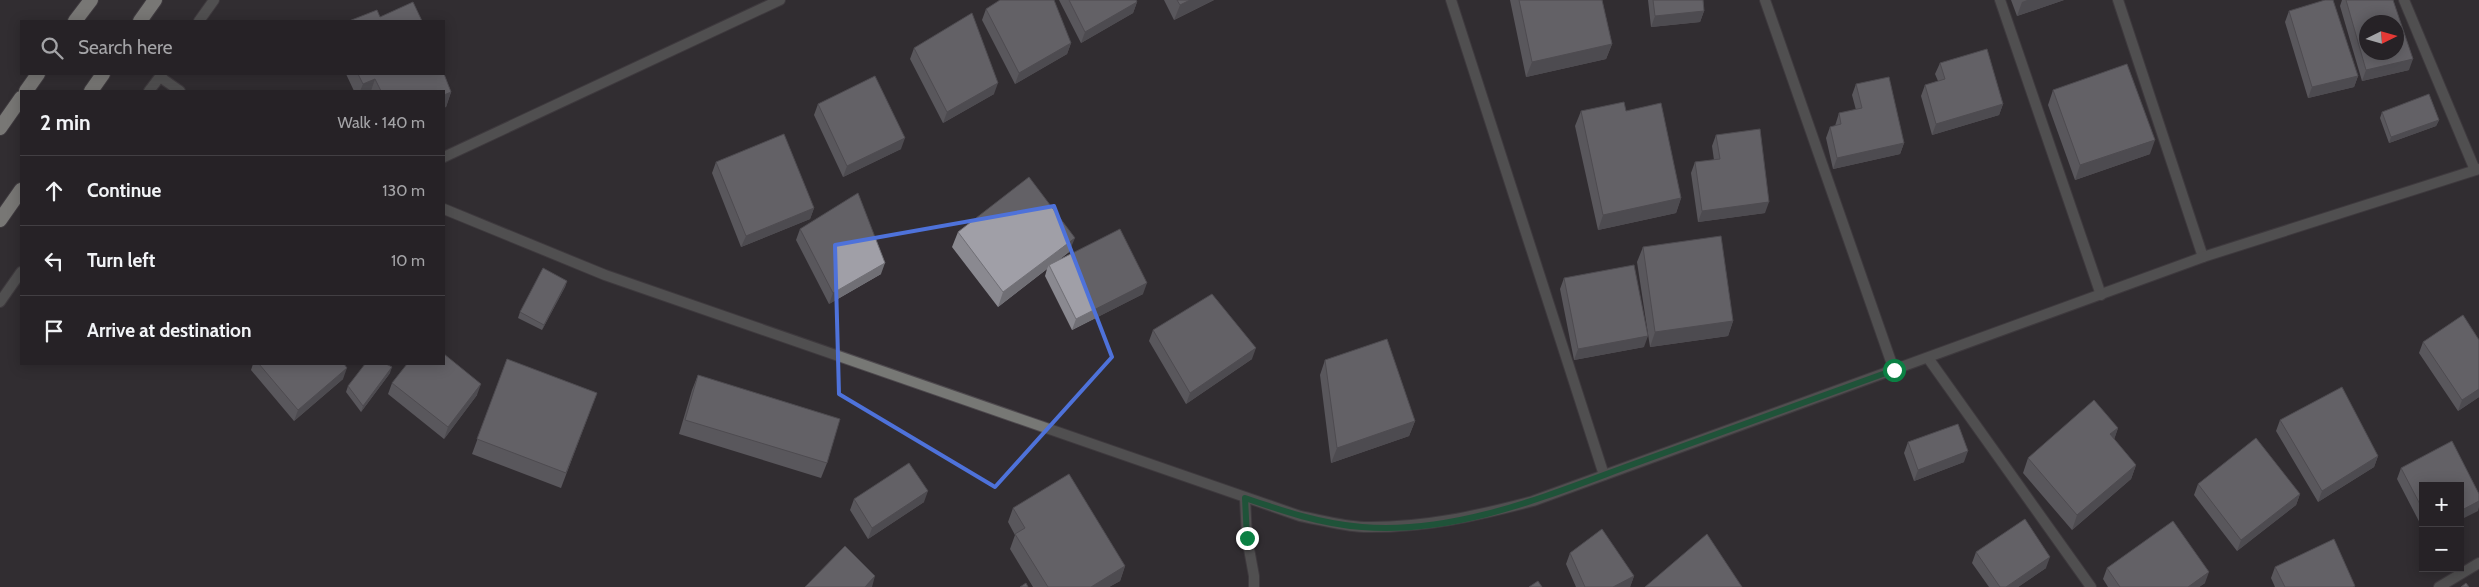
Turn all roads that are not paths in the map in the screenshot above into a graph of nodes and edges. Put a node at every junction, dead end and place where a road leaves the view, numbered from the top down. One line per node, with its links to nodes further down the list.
1 (91, 0): 10 (highway)
2 (155, 0): 11 (highway)
3 (780, 0): 22 (street)
4 (1451, 0): 33 (street)
5 (1765, 0): 32 (street)
6 (2000, 0): 29 (street)
7 (2118, 0): 27 (street)
8 (2404, 0): 23 (street)
9 (214, 1): 12 (street)
10 (77, 20)
11 (141, 20)
12 (200, 20)
13 (37, 75): 16 (highway)
14 (102, 75): 17 (highway)
15 (161, 75): 18 (street); 19 (street)
16 (27, 90)
17 (92, 90)
18 (150, 90)
19 (179, 90)
20 (20, 99): 21 (highway)
21 (0, 128)
22 (445, 157)
23 (2477, 170): 27 (street)
24 (20, 191): 26 (highway)
25 (445, 209): 34 (street)
26 (0, 220)
27 (2203, 257): 29 (street)
28 (20, 273): 30 (street)
29 (2101, 295): 31 (street)
30 (0, 302)
31 (1928, 358): 32 (street); 37 (street)
32 (1894, 370): 33 (street)
33 (1604, 475): 34 (street)
34 (1245, 498): 36 (street)
35 (2479, 563): 38 (street)
36 (1254, 587)
37 (2091, 587)
38 (2439, 587)

